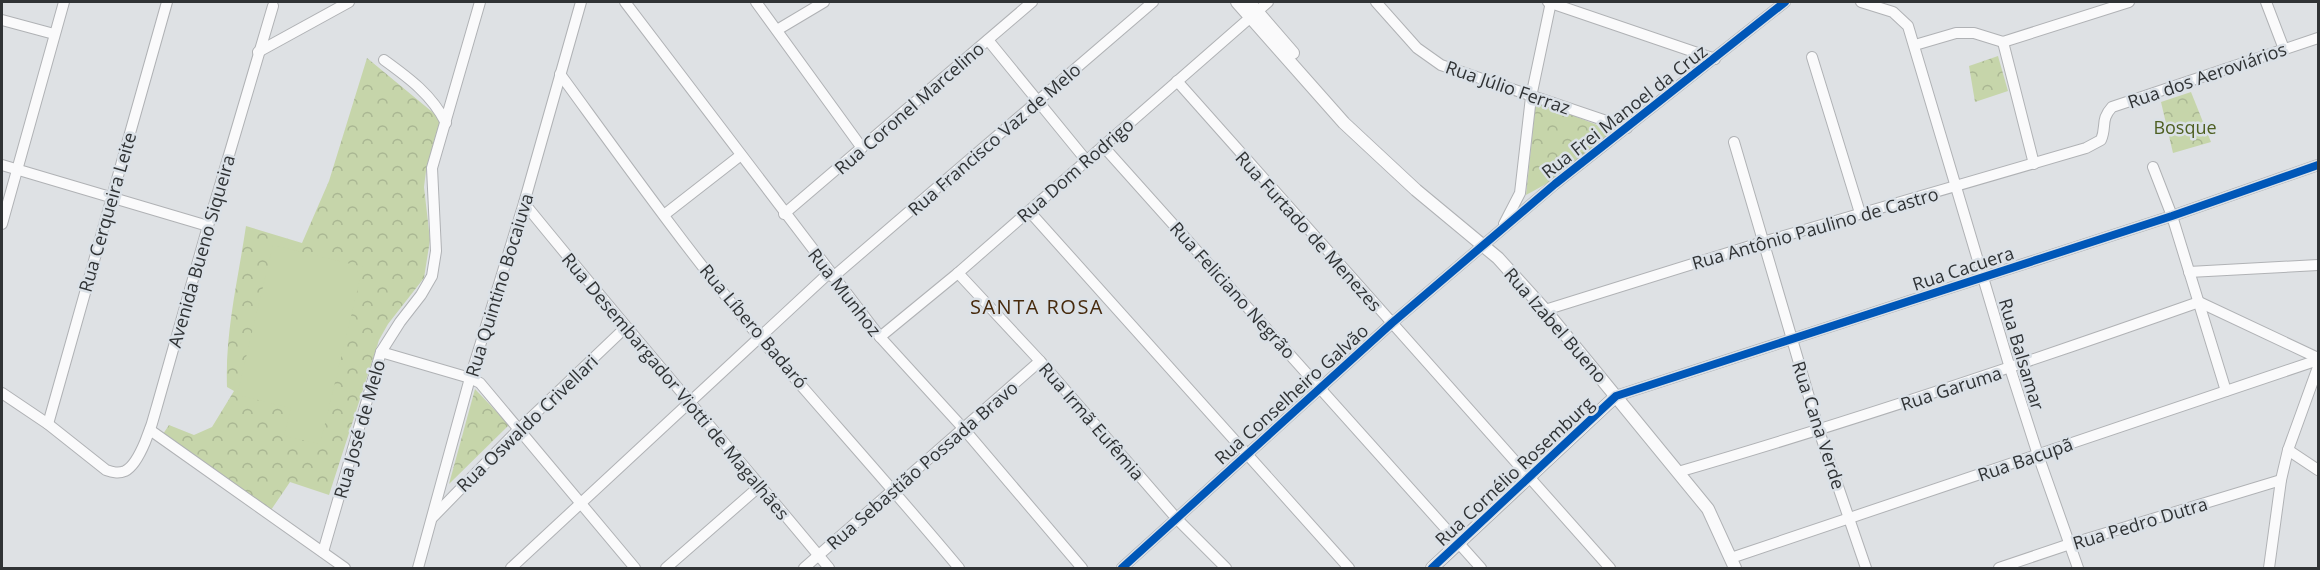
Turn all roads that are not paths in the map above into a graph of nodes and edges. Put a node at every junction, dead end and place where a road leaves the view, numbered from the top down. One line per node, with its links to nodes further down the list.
1 (64, 2): 24 (street)
2 (167, 2): 53 (street, Rua Cerqueira Leite)
3 (350, 2): 30 (street)
4 (480, 2): 38 (street, Rua José de Melo)
5 (581, 2): 34 (street, Rua Quintino Bocaiuva)
6 (625, 2): 44 (street, Rua Munhoz)
7 (756, 2): 23 (street)
8 (824, 2): 23 (street)
9 (1032, 2): 26 (street, Rua Coronel Marcelino)
10 (1153, 2): 37 (street, Rua Francisco Vaz de Melo)
11 (1237, 2): 21 (street, Rua Izabel Bueno)
12 (1268, 2): 21 (street, Rua Dom Rodrigo)
13 (1377, 2): 36 (street, Rua Júlio Ferraz)
14 (1550, 2): 32 (street); 36 (street)
15 (1785, 2): 32 (street, Rua Frei Manoel da Cruz)
16 (1862, 2): 28 (street, Rua Balsamar)
17 (2129, 2): 20 (street)
18 (2266, 2): 29 (street)
19 (275, 3): 30 (street, Avenida Bueno Siqueira)
20 (2114, 4): 27 (street)
21 (1252, 10): 35 (street, Rua Dom Rodrigo); 65 (street, Rua Izabel Bueno)
22 (2, 20): 24 (street)
23 (777, 30): 42 (street)
24 (54, 34): 50 (street)
25 (2319, 38): 29 (street, Rua dos Aeroviários)
26 (988, 40): 37 (street); 42 (street, Rua Coronel Marcelino)
27 (2003, 42): 28 (street); 46 (street)
28 (1915, 45): 51 (street, Rua Balsamar)
29 (2284, 49): 43 (street, Rua dos Aeroviários)
30 (258, 52): 62 (street, Avenida Bueno Siqueira)
31 (1812, 57): 57 (street)
32 (1715, 58): 39 (street, Rua Frei Manoel da Cruz)
33 (384, 60): 38 (street)
34 (560, 74): 55 (street, Rua Quintino Bocaiuva); 59 (street, Rua Líbero Badaró)
35 (1177, 81): 41 (street, Rua Dom Rodrigo); 73 (street, Rua Furtado de Menezes)
36 (1531, 96): 39 (street, Rua Júlio Ferraz); 52 (street)
37 (1038, 101): 45 (street); 69 (street, Rua Francisco Vaz de Melo)
38 (446, 123): 78 (street, Rua José de Melo)
39 (1627, 128): 54 (street, Rua Frei Manoel da Cruz)
40 (1734, 142): 64 (street, Rua Cana Verde)
41 (1103, 146): 45 (street, Rua Dom Rodrigo); 84 (street, Rua Feliciano Negrão)
42 (862, 148): 58 (street, Rua Coronel Marcelino)
43 (2086, 148): 46 (street, Rua Antônio Paulino de Castro)
44 (741, 154): 58 (street, Rua Munhoz); 59 (street)
45 (1086, 160): 56 (street, Rua Dom Rodrigo)
46 (2034, 164): 51 (street, Rua Antônio Paulino de Castro)
47 (2, 165): 50 (street)
48 (2319, 165): 60 (street, Rua Cacuera)
49 (2153, 167): 60 (street)
50 (17, 170): 53 (street); 61 (street)
51 (1957, 186): 57 (street, Rua Antônio Paulino de Castro); 70 (street, Rua Balsamar)
52 (1520, 193): 54 (street); 63 (street)
53 (110, 197): 62 (street); 89 (street, Rua Cerqueira Leite)
54 (1537, 201): 63 (street, Rua Frei Manoel da Cruz)
55 (524, 203): 74 (street, Rua Desembargador Viotti de Magalhães); 83 (street, Rua Quintino Bocaiuva)
56 (1029, 211): 68 (street, Rua Dom Rodrigo); 95 (street)
57 (1860, 213): 64 (street, Rua Antônio Paulino de Castro)
58 (784, 214): 69 (street, Rua Munhoz)
59 (664, 215): 75 (street, Rua Líbero Badaró)
60 (2172, 216): 67 (street); 70 (street, Rua Cacuera)
61 (2, 224)
62 (208, 226): 92 (street, Avenida Bueno Siqueira)
63 (1501, 230): 65 (street, Rua Frei Manoel da Cruz)
64 (1763, 242): 72 (street, Rua Antônio Paulino de Castro); 77 (street, Rua Cana Verde)
65 (1486, 244): 72 (street, Rua Izabel Bueno); 73 (street, Rua Conselheiro Galvão)
66 (2319, 265): 67 (street)
67 (2189, 272): 71 (street)
68 (958, 273): 76 (street, Rua Dom Rodrigo); 80 (street, Rua Irmã Eufêmia)
69 (832, 274): 75 (street, Rua Francisco Vaz de Melo); 76 (street, Rua Munhoz)
70 (1984, 277): 77 (street, Rua Cacuera); 82 (street, Rua Balsamar)
71 (2199, 302): 79 (street); 82 (street, Rua Garuma); 85 (street)
72 (1545, 310): 87 (street, Rua Izabel Bueno)
73 (1392, 323): 84 (street, Rua Conselheiro Galvão); 99 (street, Rua Furtado de Menezes)
74 (625, 328): 88 (street, Rua Desembargador Viotti de Magalhães); 91 (street, Rua Oswaldo Crivellari)
75 (760, 337): 88 (street, Rua Francisco Vaz de Melo); 102 (street, Rua Líbero Badaró)
76 (880, 337): 90 (street, Rua Munhoz)
77 (1791, 338): 87 (street, Rua Cacuera); 93 (street, Rua Cana Verde)
78 (381, 352): 83 (street); 109 (street, Rua José de Melo)
79 (2319, 359): 85 (street, Rua Bacupã)
80 (1040, 361): 90 (street, Rua Sebastião Possada Bravo); 106 (street, Rua Irmã Eufêmia)
81 (2319, 367): 94 (street)
82 (2010, 368): 93 (street, Rua Garuma); 96 (street, Rua Balsamar)
83 (470, 378): 91 (street); 105 (street, Rua Quintino Bocaiuva)
84 (1321, 387): 95 (street, Rua Conselheiro Galvão); 107 (street, Rua Feliciano Negrão)
85 (2226, 391): 96 (street, Rua Bacupã)
86 (2, 393): 89 (street)
87 (1616, 396): 98 (street, Rua Izabel Bueno); 99 (street, Rua Cornélio Rosemburg)
88 (690, 403): 101 (street, Rua Desembargador Viotti de Magalhães); 103 (street, Rua Francisco Vaz de Melo)
89 (48, 424): 92 (street, Avenida Bueno Siqueira)
90 (963, 428): 102 (street, Rua Sebastião Possada Bravo); 120 (street, Rua Munhoz)
91 (519, 429): 103 (street); 105 (street, Rua Oswaldo Crivellari)
92 (150, 430): 109 (street)
93 (1819, 431): 98 (street, Rua Garuma); 104 (street, Rua Cana Verde)
94 (2288, 450): 97 (street); 100 (street)
95 (1247, 455): 106 (street, Rua Conselheiro Galvão); 123 (street)
96 (2037, 455): 104 (street, Rua Bacupã); 108 (street, Rua Balsamar)
97 (2319, 470)
98 (1678, 472): 111 (street, Rua Izabel Bueno)
99 (1529, 478): 107 (street, Rua Cornélio Rosemburg); 126 (street, Rua Furtado de Menezes)
100 (2281, 480): 108 (street, Rua Pedro Dutra); 130 (street)
101 (761, 485): 110 (street, Rua Desembargador Viotti de Magalhães); 116 (street)
102 (895, 491): 110 (street, Rua Sebastião Possada Bravo); 119 (street, Rua Líbero Badaró)
103 (580, 505): 114 (street, Rua Francisco Vaz de Melo); 115 (street)
104 (1850, 518): 111 (street, Rua Bacupã); 127 (street, Rua Cana Verde)
105 (430, 519): 113 (street, Rua Quintino Bocaiuva)
106 (1177, 519): 121 (street, Rua Conselheiro Galvão); 122 (street, Rua Irmã Eufêmia)
107 (1460, 543): 124 (street, Rua Cornélio Rosemburg); 125 (street, Rua Feliciano Negrão)
108 (2070, 544): 128 (street, Rua Pedro Dutra); 129 (street, Rua Balsamar)
109 (323, 552): 112 (street)
110 (819, 555): 117 (street, Rua Sebastião Possada Bravo); 118 (street, Rua Desembargador Viotti de Magalhães)
111 (1733, 563)
112 (345, 568)
113 (418, 568)
114 (511, 568)
115 (635, 568)
116 (666, 568)
117 (804, 568)
118 (829, 568)
119 (959, 568)
120 (1082, 568)
121 (1122, 568)
122 (1226, 568)
123 (1349, 568)
124 (1432, 568)
125 (1481, 568)
126 (1610, 568)
127 (1866, 568)
128 (1999, 568)
129 (2078, 568)
130 (2269, 568)

